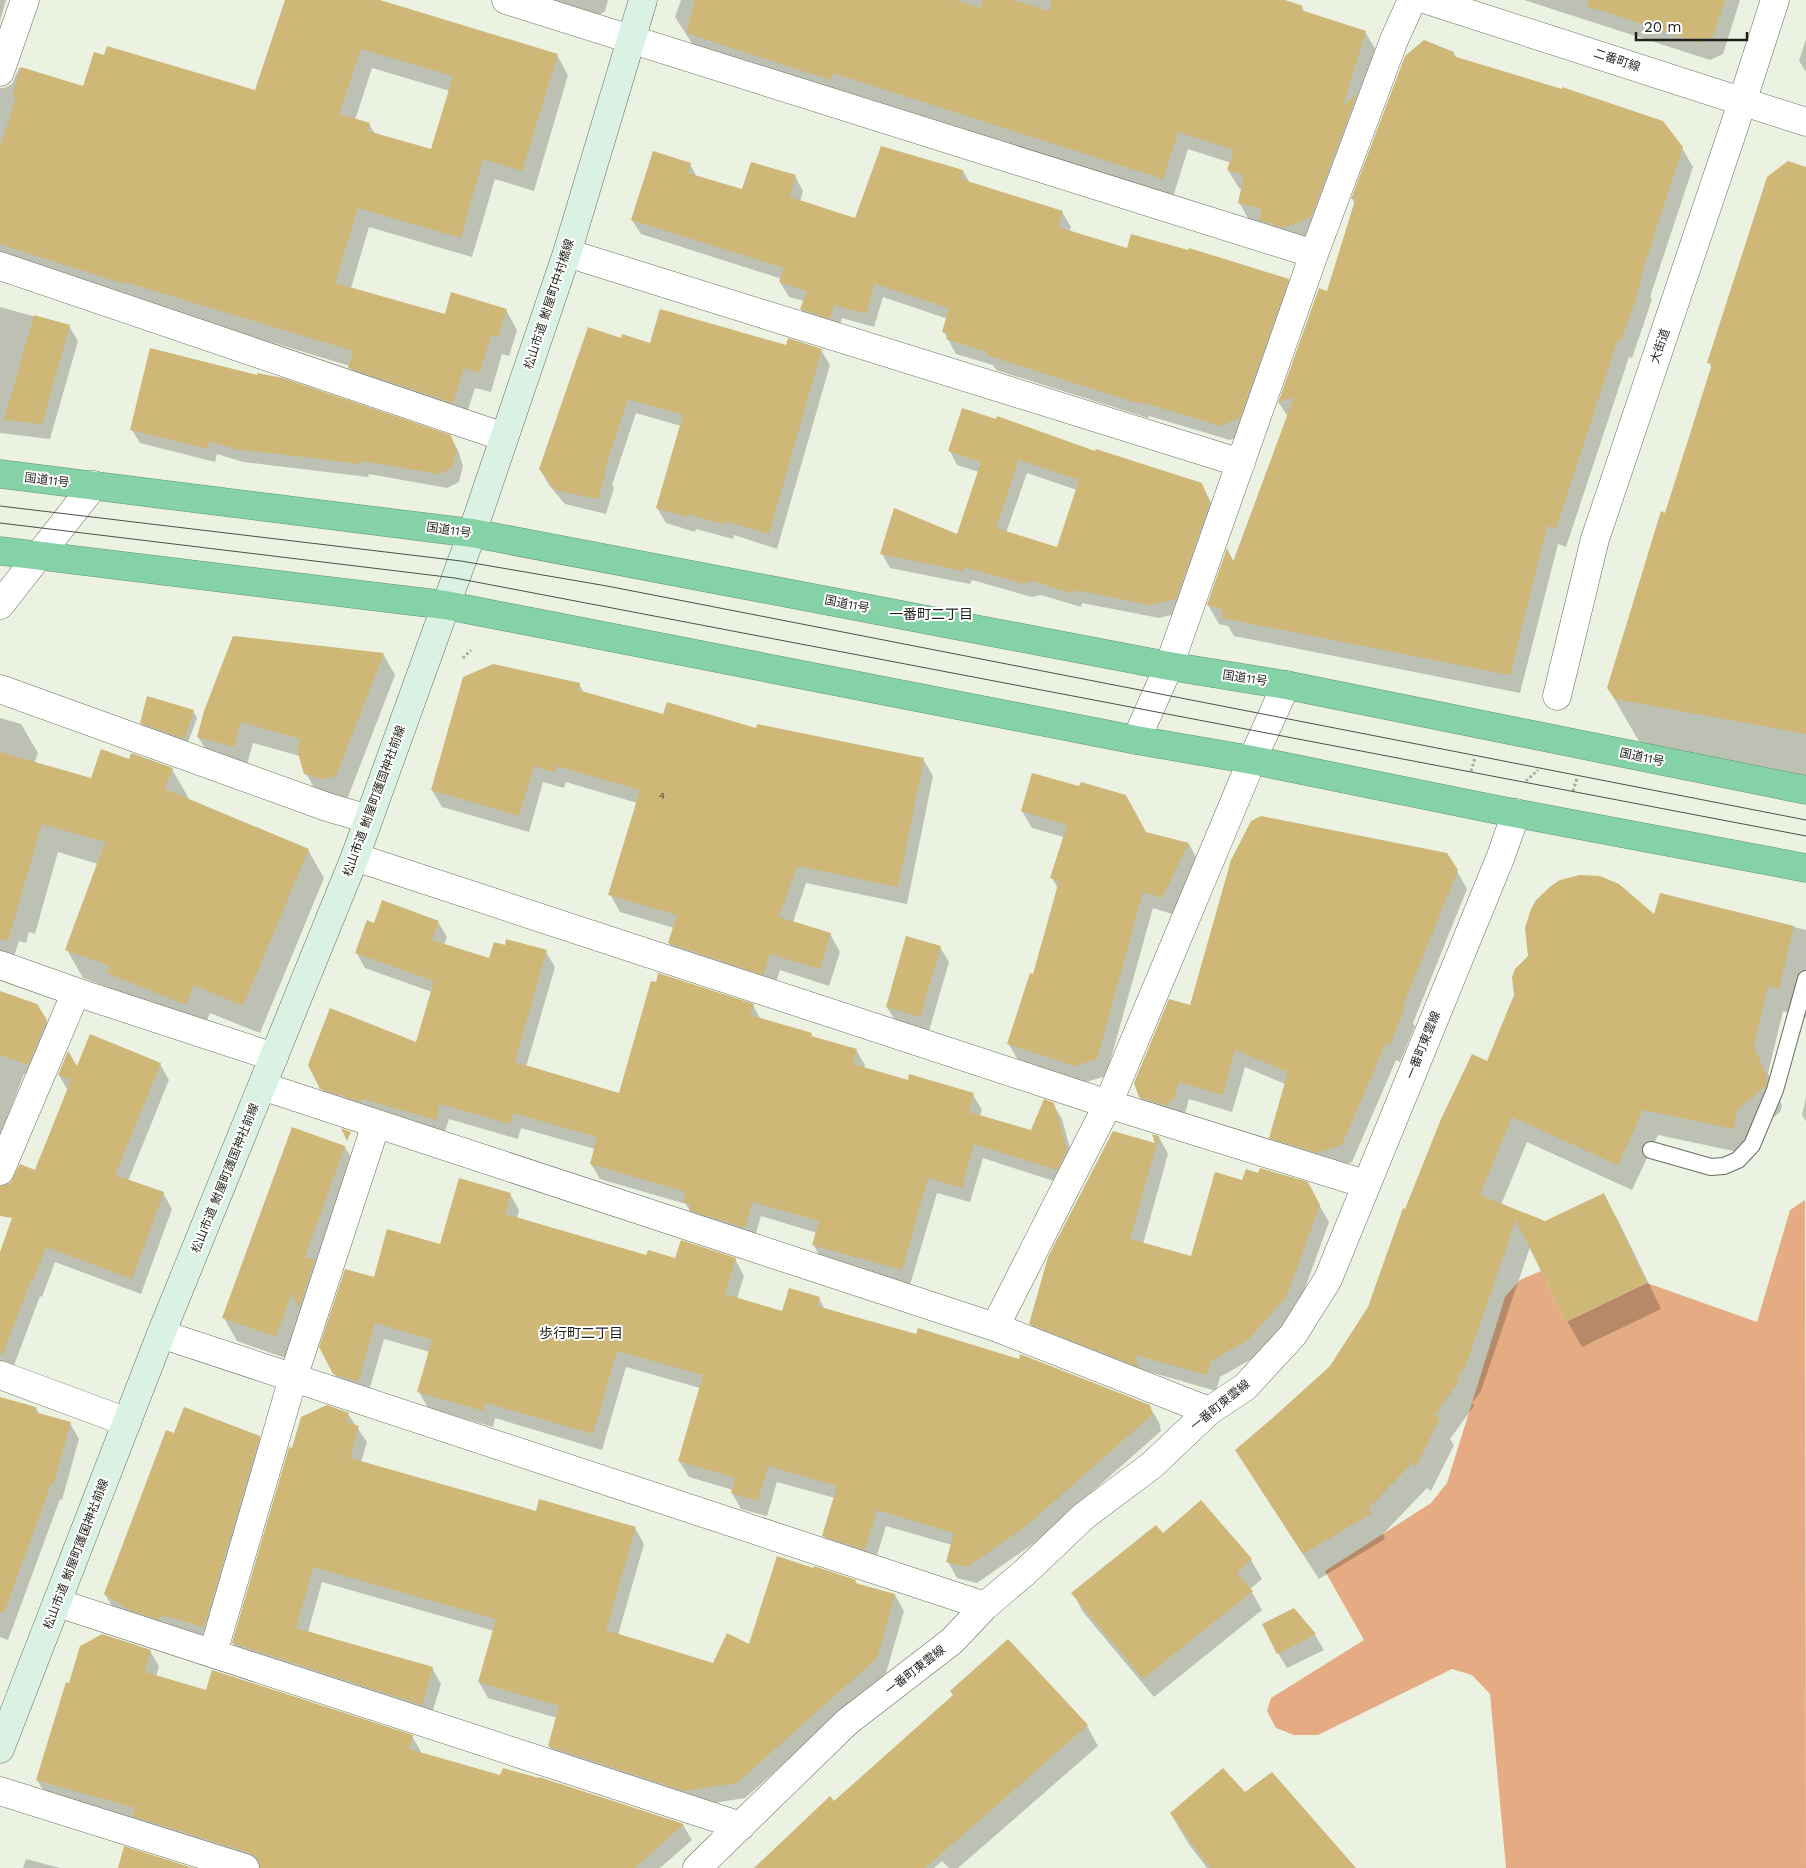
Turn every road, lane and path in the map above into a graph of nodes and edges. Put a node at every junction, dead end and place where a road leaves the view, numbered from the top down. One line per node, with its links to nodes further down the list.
1 (25, 0): 8 (street)
2 (506, 0): 7 (street)
3 (643, 0): 7 (street, 松山市道 鮒屋町中村橋線)
4 (1412, 0): 12 (street)
5 (1427, 0): 9 (street, 二番町線)
6 (1775, 0): 9 (street, 大街道)
7 (631, 38): 11 (street, 松山市道 鮒屋町中村橋線); 12 (street)
8 (0, 72)
9 (1743, 100): 10 (street, 二番町線); 26 (street, 大街道)
10 (1806, 122)
11 (567, 253): 14 (street, 松山市道 鮒屋町中村橋線); 15 (street)
12 (1314, 254): 15 (street)
13 (0, 266): 14 (street)
14 (504, 437): 18 (street, 松山市道 鮒屋町中村橋線)
15 (1241, 463): 23 (street)
16 (0, 474): 17 (highway, 国道11号)
17 (94, 485): 18 (highway, 国道11号); 20 (street)
18 (472, 533): 22 (street, 松山市道 鮒屋町中村橋線); 23 (highway, 国道11号)
19 (0, 551): 20 (highway)
20 (38, 556): 21 (street); 22 (highway)
21 (0, 605)
22 (445, 605): 29 (highway); 36 (street, 松山市道 鮒屋町護国神社前線)
23 (1169, 666): 24 (highway, 国道11号); 29 (street)
24 (1286, 684): 27 (highway, 国道11号); 31 (street)
25 (0, 689): 36 (street)
26 (1557, 696)
27 (1486, 725): 28 (highway, 国道11号); 34 (path)
28 (1522, 732): 30 (highway, 国道11号); 32 (path)
29 (1136, 740): 31 (highway)
30 (1578, 744): 32 (path); 33 (highway, 国道11号); 35 (path)
31 (1252, 760): 34 (highway); 44 (street)
32 (1532, 775): 35 (path); 35 (path)
33 (1806, 790)
34 (1460, 802): 35 (highway)
35 (1529, 815): 38 (highway); 48 (street, 一番町東雲線)
36 (368, 819): 37 (street, 松山市道 鮒屋町護国神社前線)
37 (355, 857): 42 (street, 松山市道 鮒屋町護国神社前線); 44 (street)
38 (1806, 868)
39 (0, 965): 41 (street)
40 (1806, 979): 46 (lane)
41 (76, 992): 42 (street); 47 (street)
42 (274, 1057): 43 (street, 松山市道 鮒屋町護国神社前線)
43 (262, 1086): 45 (street); 50 (street, 松山市道 鮒屋町護国神社前線)
44 (1108, 1104): 48 (street); 49 (street)
45 (376, 1124): 49 (street); 52 (street)
46 (1652, 1150)
47 (1, 1165)
48 (1365, 1184): 53 (street, 一番町東雲線)
49 (995, 1327): 53 (street)
50 (161, 1334): 52 (street); 54 (street, 松山市道 鮒屋町護国神社前線)
51 (0, 1376): 54 (street)
52 (292, 1378): 56 (street); 57 (street)
53 (1209, 1411): 56 (street, 一番町東雲線)
54 (127, 1422): 55 (street, 松山市道 鮒屋町護国神社前線)
55 (58, 1603): 57 (street); 58 (street, 松山市道 鮒屋町護国神社前線)
56 (985, 1606): 60 (street, 一番町東雲線)
57 (212, 1653): 60 (street)
58 (0, 1749)
59 (0, 1791): 61 (street)
60 (741, 1826): 62 (street, 一番町東雲線)
61 (245, 1868)
62 (697, 1868)

